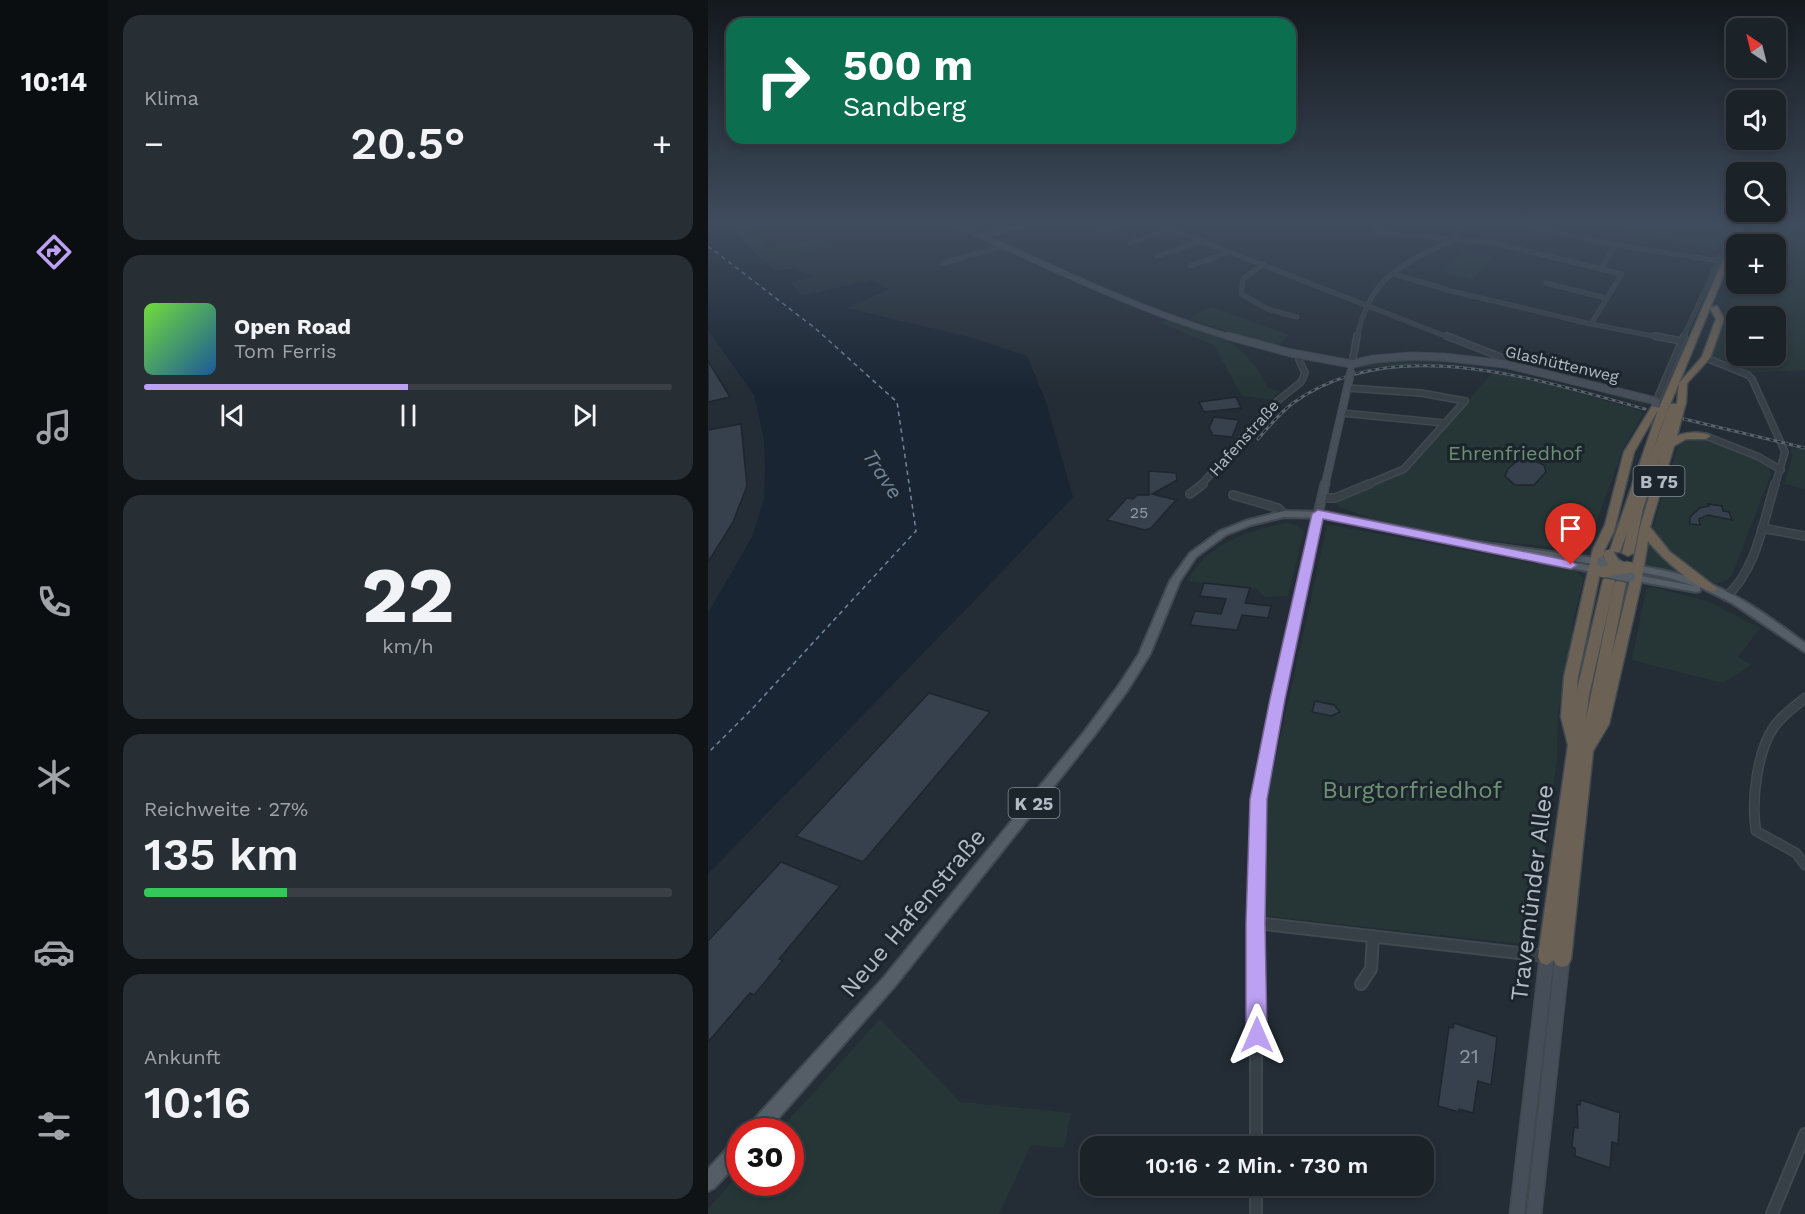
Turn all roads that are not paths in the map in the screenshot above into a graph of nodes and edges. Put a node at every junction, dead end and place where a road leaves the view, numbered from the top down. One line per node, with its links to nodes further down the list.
1 (1070, 278): 17 (street, Glashüttenweg)
2 (1246, 278): 14 (street)
3 (1298, 278): 12 (street)
4 (1389, 278): 12 (street)
5 (1407, 278): 15 (street)
6 (1620, 278): 11 (street)
7 (1711, 278): 16 (street)
8 (1719, 278): 26 (highway, Travemünder Allee / B 75)
9 (1726, 279): 13 (highway, B 75)
10 (1546, 283): 11 (street)
11 (1606, 298): 15 (street)
12 (1366, 304): 19 (street); 20 (street)
13 (1714, 308): 18 (highway); 21 (highway, B 75)
14 (1298, 317)
15 (1591, 324): 16 (street)
16 (1681, 341): 23 (street)
17 (1305, 355): 20 (street, Glashüttenweg); 31 (street, Hafenstraße)
18 (1706, 358): 21 (highway); 30 (street)
19 (1523, 366): 20 (street, Glashüttenweg); 23 (street, Glashüttenweg)
20 (1351, 367): 22 (street, bridge)
21 (1684, 382): 28 (highway, B 75); 39 (highway)
22 (1348, 384): 24 (street); 25 (street)
23 (1655, 404): 29 (highway)
24 (1342, 413): 25 (street); 33 (street)
25 (1444, 423): 33 (street)
26 (1657, 424): 29 (highway, B 75); 40 (highway, Travemünder Allee)
27 (1706, 436): 28 (highway); 30 (street)
28 (1670, 444): 36 (highway, B 75)
29 (1626, 463): 40 (highway, B 75)
30 (1781, 470): 37 (street)
31 (1190, 494)
32 (1233, 495): 34 (street)
33 (1323, 498): 35 (street)
34 (1284, 514): 35 (main road, Neue Hafenstraße / K 25); 51 (main road, Neue Hafenstraße / K 25)
35 (1318, 514): 40 (main road, K 25); 47 (street)
36 (1645, 528): 40 (highway); 41 (highway)
37 (1762, 528): 38 (street); 42 (street)
38 (1805, 536)
39 (1628, 553)
40 (1617, 569): 41 (main road); 42 (main road); 45 (highway, Travemünder Allee); 45 (highway)
41 (1711, 588): 42 (main road)
42 (1726, 597): 43 (main road)
43 (1805, 648)
44 (1805, 698): 46 (street)
45 (1581, 750): 49 (highway, Travemünder Allee)
46 (1805, 865)
47 (1256, 923): 48 (street); 53 (street)
48 (1373, 936): 49 (street); 50 (street)
49 (1555, 958): 58 (street, Travemünder Allee); 59 (street, Travemünder Allee)
50 (1361, 984)
51 (766, 1118)
52 (1805, 1134): 60 (street)
53 (1256, 1136)
54 (726, 1162): 55 (main road)
55 (708, 1182)
56 (1256, 1196): 57 (street)
57 (1256, 1214)
58 (1517, 1214)
59 (1534, 1214)
60 (1772, 1214)

